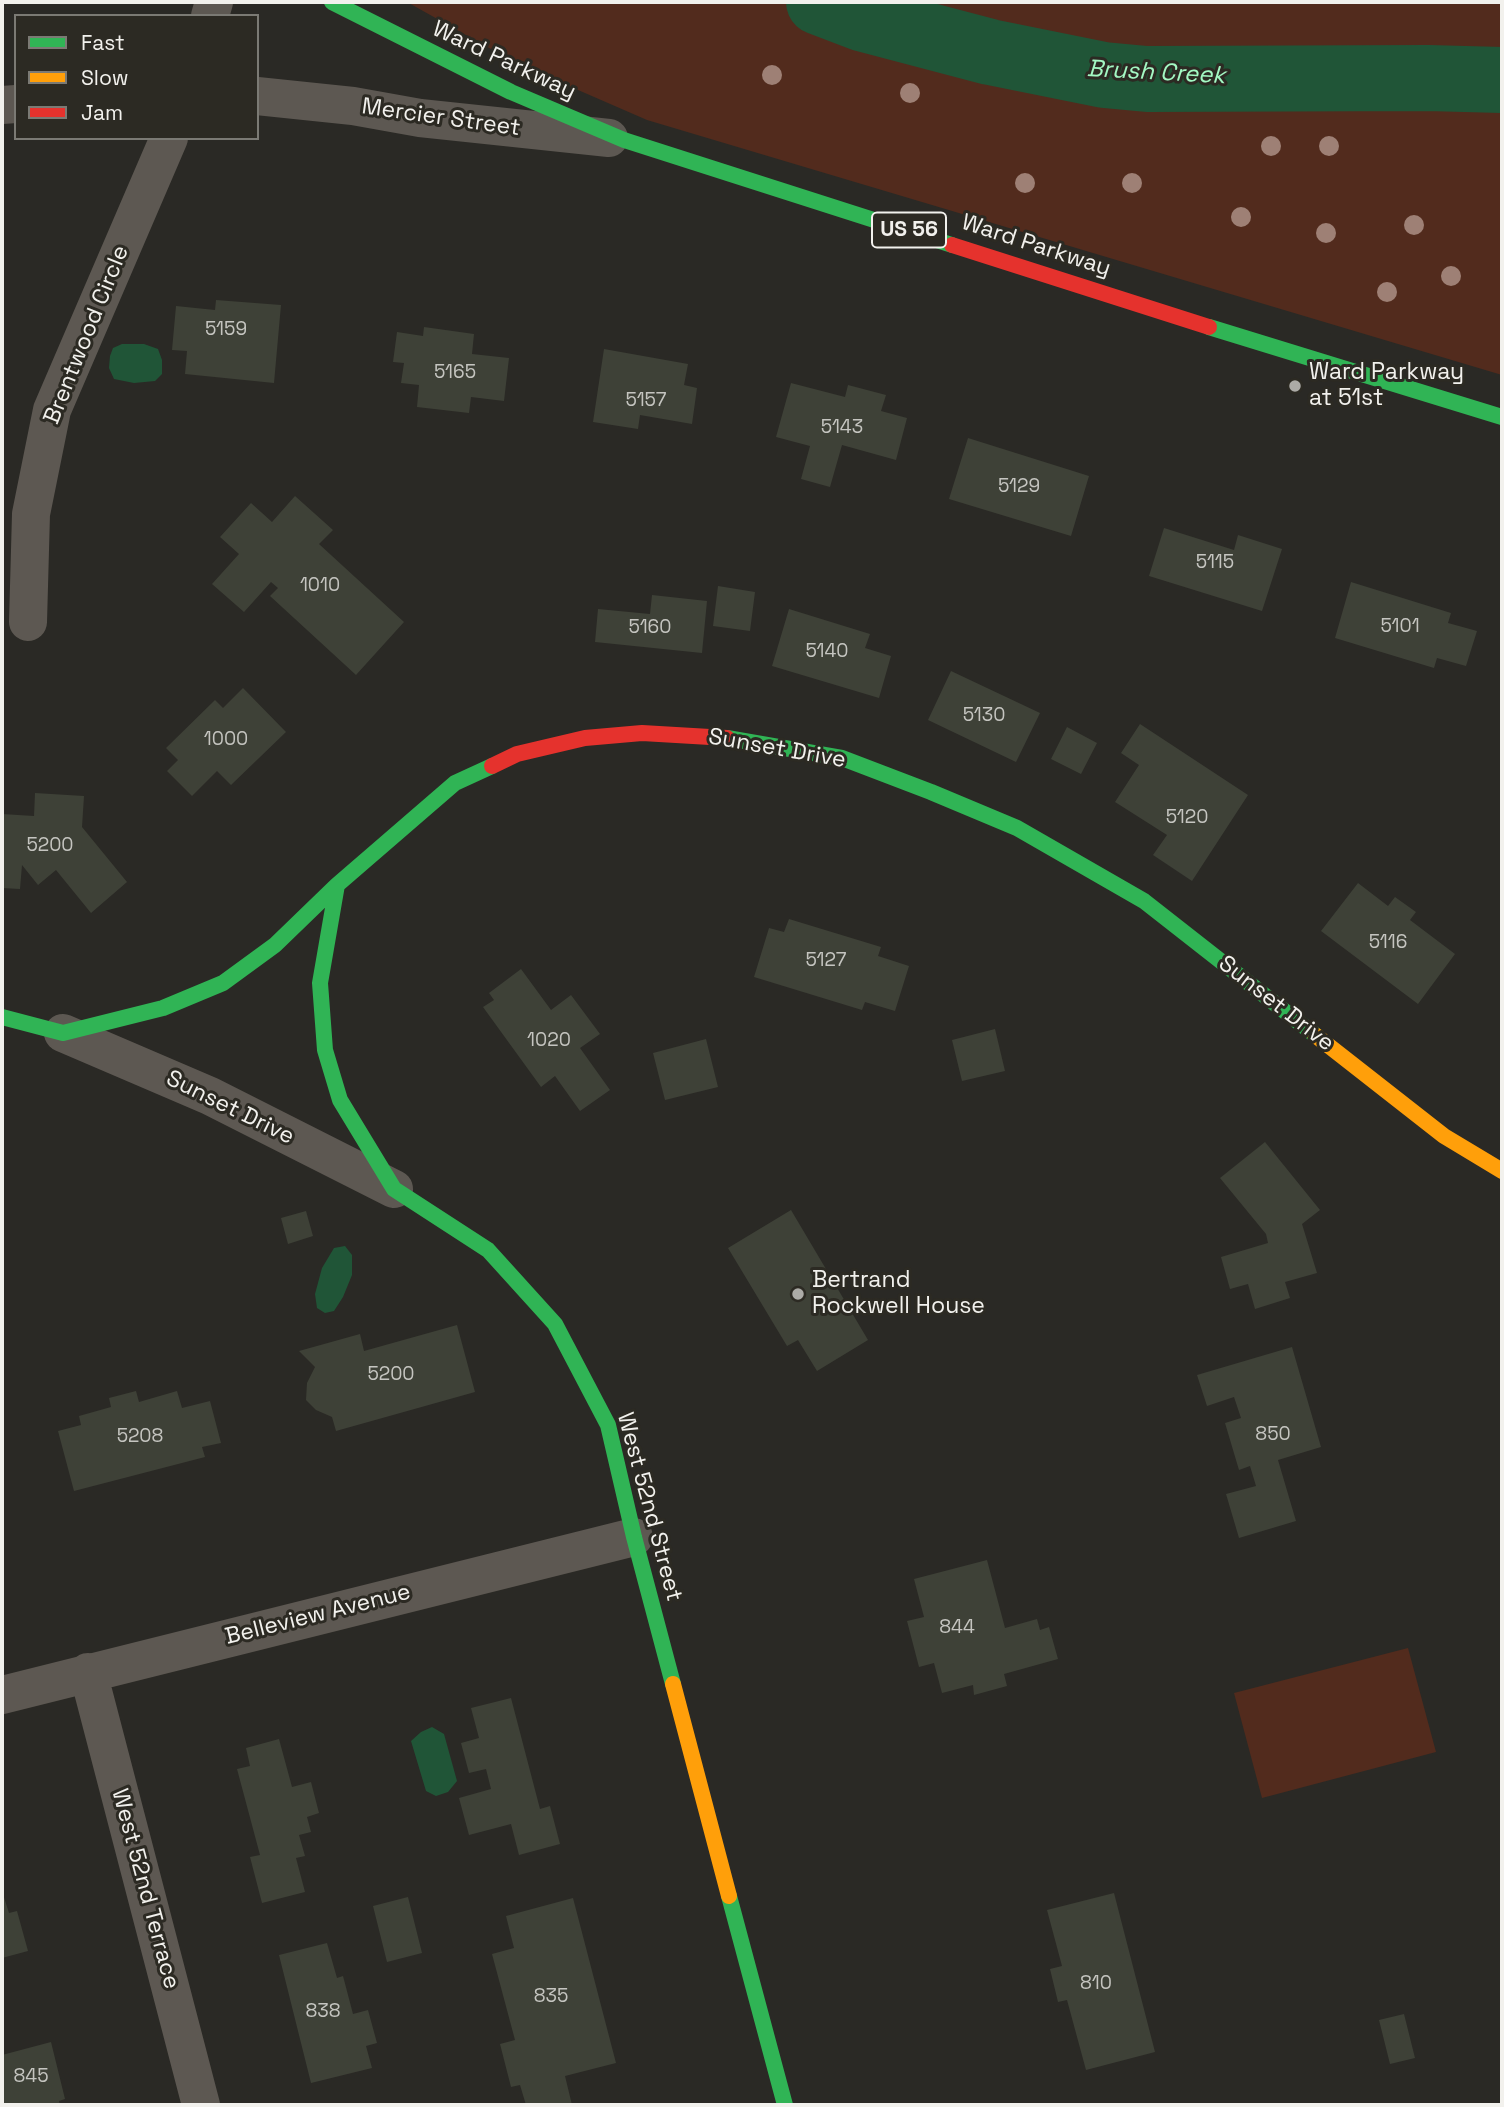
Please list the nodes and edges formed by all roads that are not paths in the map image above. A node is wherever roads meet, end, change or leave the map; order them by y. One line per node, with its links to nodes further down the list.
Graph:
1 (332, 2): 4 (main road, Ward Parkway / US 56)
2 (259, 96): 4 (street, Mercier Street)
3 (168, 140): 6 (street, Brentwood Circle)
4 (624, 140): 5 (main road, Ward Parkway / US 56)
5 (1502, 417)
6 (28, 622)
7 (337, 885): 9 (main road, Sunset Drive); 10 (main road, Sunset Drive); 11 (main road, West 52nd Street)
8 (2, 1017): 9 (main road, Sunset Drive)
9 (63, 1032): 11 (street, Sunset Drive)
10 (1502, 1171)
11 (394, 1189): 12 (main road, West 52nd Street)
12 (634, 1537): 13 (street, Belleview Avenue); 16 (main road, West 52nd Street)
13 (88, 1672): 14 (street, Belleview Avenue); 15 (street, West 52nd Terrace)
14 (2, 1695)
15 (201, 2105)
16 (785, 2105)

